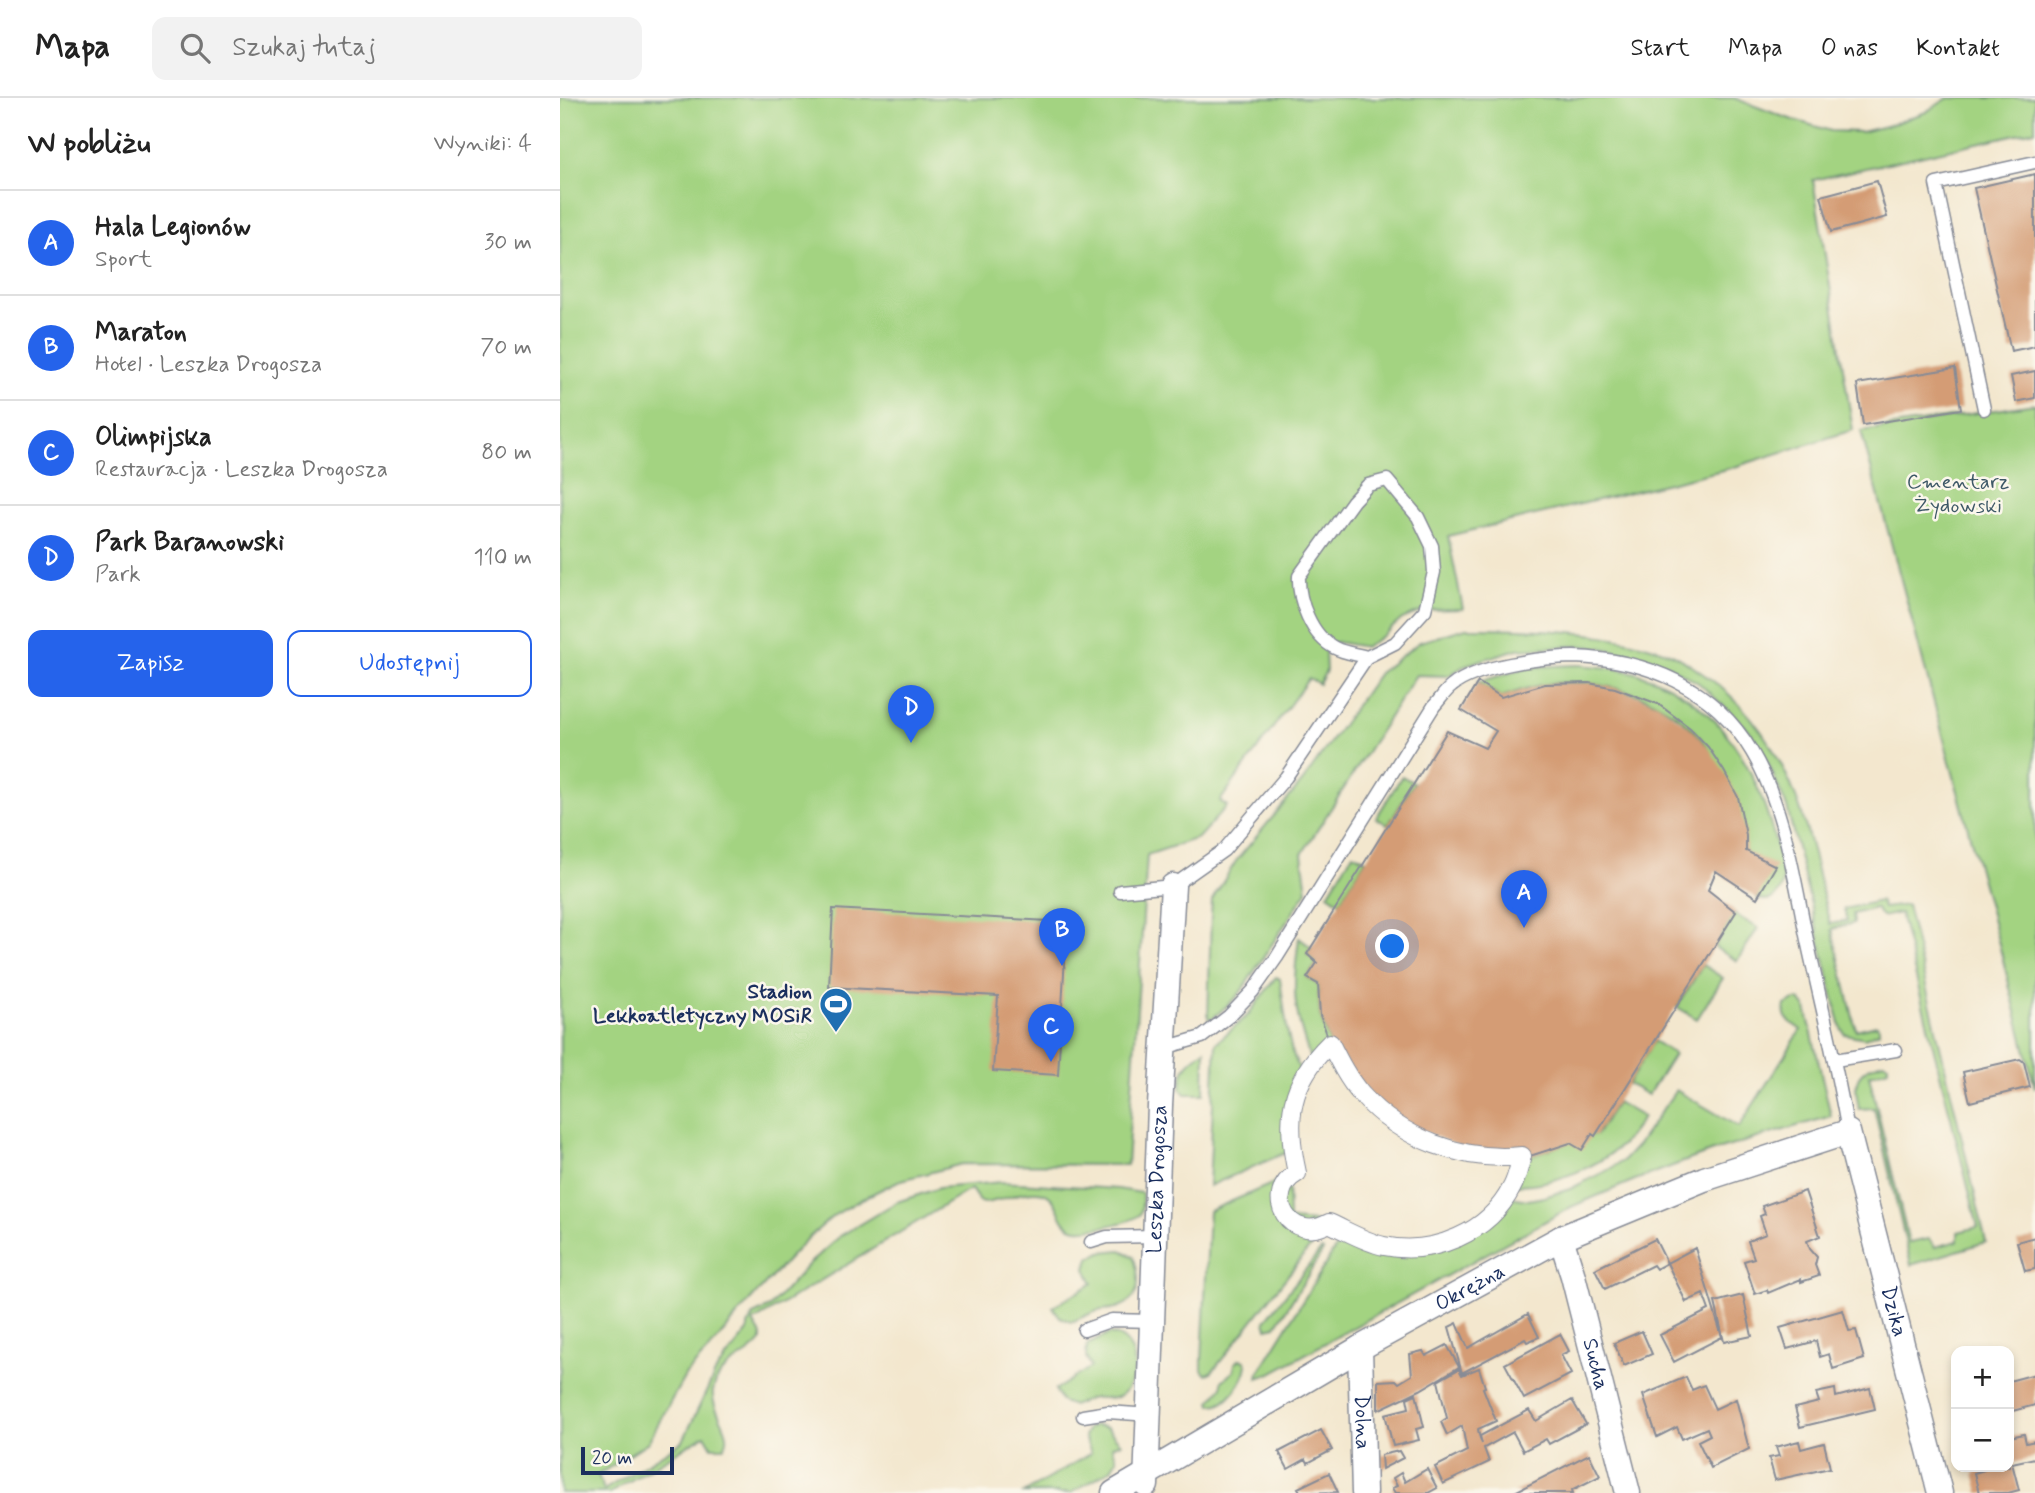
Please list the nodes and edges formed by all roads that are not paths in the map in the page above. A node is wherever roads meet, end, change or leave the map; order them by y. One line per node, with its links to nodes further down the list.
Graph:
1 (2035, 162): 2 (lane)
2 (1983, 409)
3 (1367, 657): 3 (lane); 4 (lane)
4 (1173, 886): 5 (lane); 6 (street, Leszka Drogosza)
5 (1120, 891)
6 (1164, 1048): 8 (lane); 11 (street, Leszka Drogosza)
7 (1896, 1050): 8 (lane)
8 (1835, 1060): 9 (lane)
9 (1848, 1132): 12 (street, Okrężna); 23 (street, Dzika)
10 (1506, 1196): 10 (street)
11 (1155, 1236): 13 (lane); 14 (street, Leszka Drogosza)
12 (1561, 1238): 16 (street, Okrężna); 22 (street, Sucha)
13 (1091, 1242)
14 (1153, 1321): 15 (lane); 17 (street, Leszka Drogosza)
15 (1084, 1330)
16 (1360, 1348): 19 (street, Okrężna); 21 (street, Dolna)
17 (1150, 1415): 18 (lane); 19 (street, Leszka Drogosza)
18 (1083, 1416)
19 (1146, 1483): 20 (street, Okrężna)
20 (1114, 1493)
21 (1364, 1493)
22 (1628, 1493)
23 (1940, 1493)

